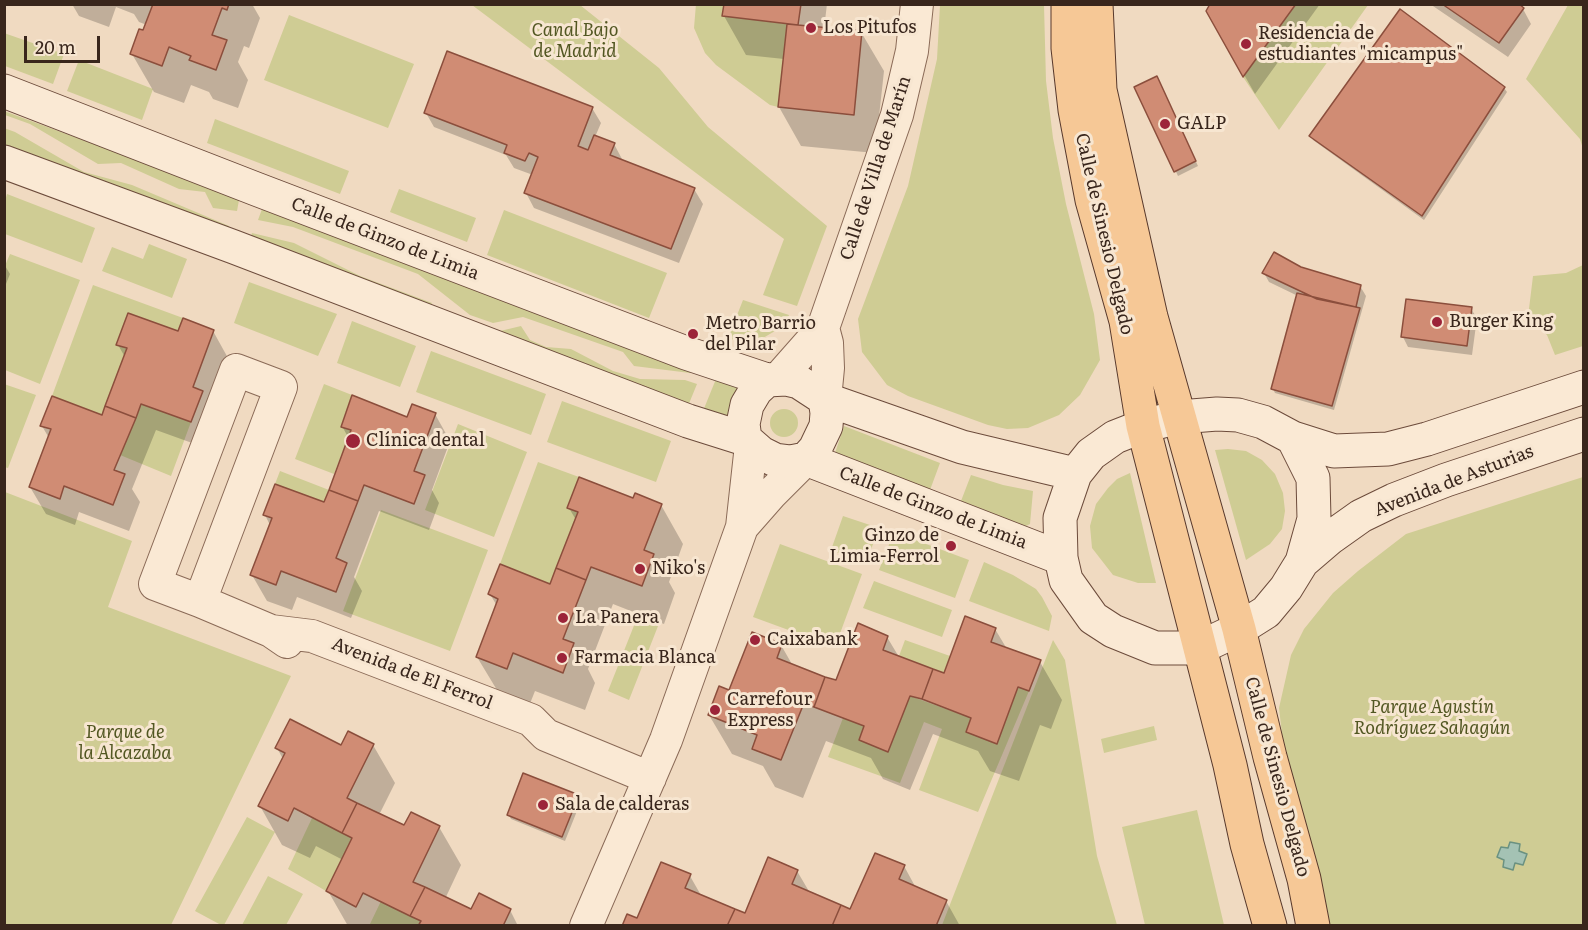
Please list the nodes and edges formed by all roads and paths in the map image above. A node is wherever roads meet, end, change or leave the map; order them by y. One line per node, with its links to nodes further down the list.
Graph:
1 (917, 4): 6 (street, Calle de Villa de Marín)
2 (1068, 4): 11 (main road, Calle de Sinesio Delgado)
3 (1096, 4): 10 (main road, Calle de Sinesio Delgado)
4 (4, 91): 7 (main road, Calle de Ginzo de Limia)
5 (4, 162): 14 (main road)
6 (823, 328): 7 (street, Calle de Villa de Marín); 9 (street, Calle de Villa de Marín)
7 (773, 379): 9 (main road); 14 (main road)
8 (1584, 387): 13 (main road)
9 (825, 399): 15 (main road); 16 (main road)
10 (1179, 417): 11 (main road); 13 (main road); 21 (main road, Calle de Sinesio Delgado)
11 (1143, 426): 16 (main road); 22 (main road, Calle de Sinesio Delgado)
12 (1584, 434): 19 (main road, Avenida de Asturias)
13 (1293, 438): 19 (main road)
14 (748, 442): 15 (main road); 17 (street)
15 (806, 459): 17 (street); 18 (main road, Calle de Ginzo de Limia)
16 (1075, 474): 18 (main road)
17 (742, 527): 23 (street)
18 (1061, 558): 22 (main road)
19 (1302, 562): 21 (main road)
20 (200, 601): 20 (street); 23 (street, Avenida de El Ferrol)
21 (1239, 629): 22 (main road); 26 (main road, Calle de Sinesio Delgado)
22 (1199, 648): 25 (main road, Calle de Sinesio Delgado)
23 (650, 778): 24 (street)
24 (586, 926)
25 (1270, 926)
26 (1313, 926)

